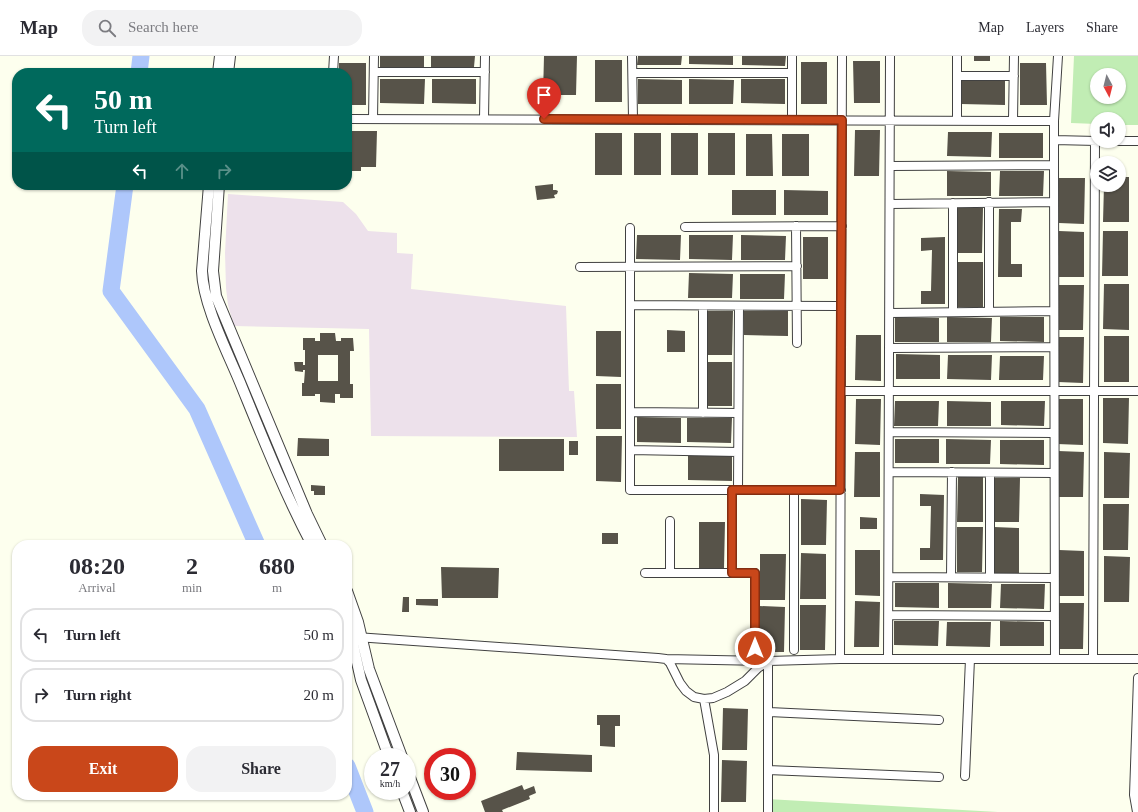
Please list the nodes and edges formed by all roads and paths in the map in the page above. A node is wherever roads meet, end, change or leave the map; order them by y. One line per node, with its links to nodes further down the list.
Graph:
1 (220, 56): 13 (street)
2 (230, 56): 14 (street)
3 (334, 56): 15 (street)
4 (374, 56): 16 (street)
5 (485, 56): 17 (street)
6 (632, 56): 18 (street)
7 (792, 56): 19 (street)
8 (842, 56): 27 (street)
9 (890, 56): 28 (street)
10 (957, 56): 20 (street)
11 (1014, 56): 21 (street)
12 (1058, 56): 31 (street)
13 (219, 68)
14 (229, 68)
15 (333, 68)
16 (374, 72): 17 (street); 23 (street)
17 (485, 72): 24 (street)
18 (633, 73): 19 (street); 25 (street)
19 (792, 73): 26 (street)
20 (957, 76): 21 (street); 29 (street)
21 (1014, 76): 30 (street)
22 (352, 119): 23 (street)
23 (373, 119): 24 (street)
24 (484, 119): 25 (street)
25 (633, 119): 26 (street)
26 (792, 120): 27 (street)
27 (842, 120): 28 (street); 46 (street)
28 (890, 120): 29 (street); 38 (street)
29 (957, 120): 30 (street)
30 (1013, 120): 31 (street)
31 (1054, 121): 32 (street)
32 (1054, 140): 33 (street); 37 (street)
33 (1090, 141)
34 (1126, 141): 35 (street)
35 (1138, 141)
36 (1096, 148): 67 (street)
37 (1054, 165): 38 (street); 42 (street)
38 (890, 166): 44 (street)
39 (208, 190): 84 (street)
40 (219, 190): 85 (street)
41 (989, 202): 42 (street); 43 (street); 60 (street)
42 (1054, 202): 57 (street)
43 (953, 203): 44 (street); 59 (street)
44 (890, 204): 58 (street)
45 (796, 226): 46 (street); 47 (street); 49 (street)
46 (842, 226): 56 (street)
47 (685, 227)
48 (630, 228): 51 (street)
49 (797, 266): 51 (street); 55 (street)
50 (580, 267): 51 (street)
51 (630, 267): 52 (street)
52 (630, 305): 53 (street); 69 (street)
53 (703, 306): 54 (street); 70 (street)
54 (739, 306): 55 (street); 71 (street)
55 (797, 306): 56 (street); 61 (street)
56 (841, 306): 64 (street)
57 (1054, 311): 60 (street); 63 (street)
58 (890, 312): 59 (street); 62 (street)
59 (953, 312): 60 (street)
60 (989, 312)
61 (797, 343)
62 (890, 348): 63 (street); 65 (street)
63 (1054, 348): 66 (street)
64 (841, 391): 65 (street); 82 (street)
65 (890, 391): 66 (street); 72 (street)
66 (1053, 391): 67 (street); 73 (street)
67 (1094, 391): 68 (street); 105 (street)
68 (1138, 391)
69 (630, 412): 70 (street); 74 (street)
70 (703, 413): 71 (street)
71 (738, 413): 75 (street)
72 (889, 432): 73 (street); 76 (street)
73 (1054, 433): 79 (street)
74 (630, 450): 75 (street); 80 (street)
75 (738, 452): 80 (street)
76 (889, 472): 77 (street); 89 (street)
77 (952, 472): 78 (street); 90 (street)
78 (990, 473): 79 (street); 91 (street)
79 (1054, 473): 92 (street)
80 (735, 490): 81 (street); 88 (street)
81 (794, 490): 82 (street); 100 (street)
82 (840, 490): 101 (street)
83 (670, 521): 87 (street)
84 (309, 540)
85 (319, 540)
86 (645, 573): 87 (street)
87 (670, 573): 88 (street)
88 (732, 573): 99 (street)
89 (889, 577): 90 (street); 94 (street)
90 (951, 578): 91 (street)
91 (990, 578): 92 (street)
92 (1054, 578): 95 (street)
93 (352, 605): 97 (street)
94 (889, 615): 95 (street); 102 (street)
95 (1054, 616): 104 (street)
96 (352, 637): 97 (street)
97 (362, 637): 107 (street); 115 (street)
98 (352, 641): 114 (street)
99 (755, 648)
100 (794, 650)
101 (840, 659): 102 (street); 108 (street)
102 (888, 659): 103 (street)
103 (970, 659): 104 (street); 117 (street)
104 (1054, 659): 105 (street)
105 (1093, 659): 106 (street)
106 (1138, 659)
107 (666, 660): 108 (street); 110 (street)
108 (768, 661): 110 (street); 112 (street)
109 (1138, 678): 111 (street)
110 (704, 699): 124 (street)
111 (1138, 709): 120 (street)
112 (769, 712): 113 (street); 116 (street)
113 (939, 720)
114 (386, 748)
115 (399, 748)
116 (768, 770): 118 (street); 125 (street)
117 (965, 776)
118 (939, 777)
119 (416, 794): 123 (street)
120 (1136, 794): 126 (street)
121 (405, 800): 122 (street)
122 (410, 812)
123 (423, 812)
124 (714, 812)
125 (768, 812)
126 (1137, 812)

